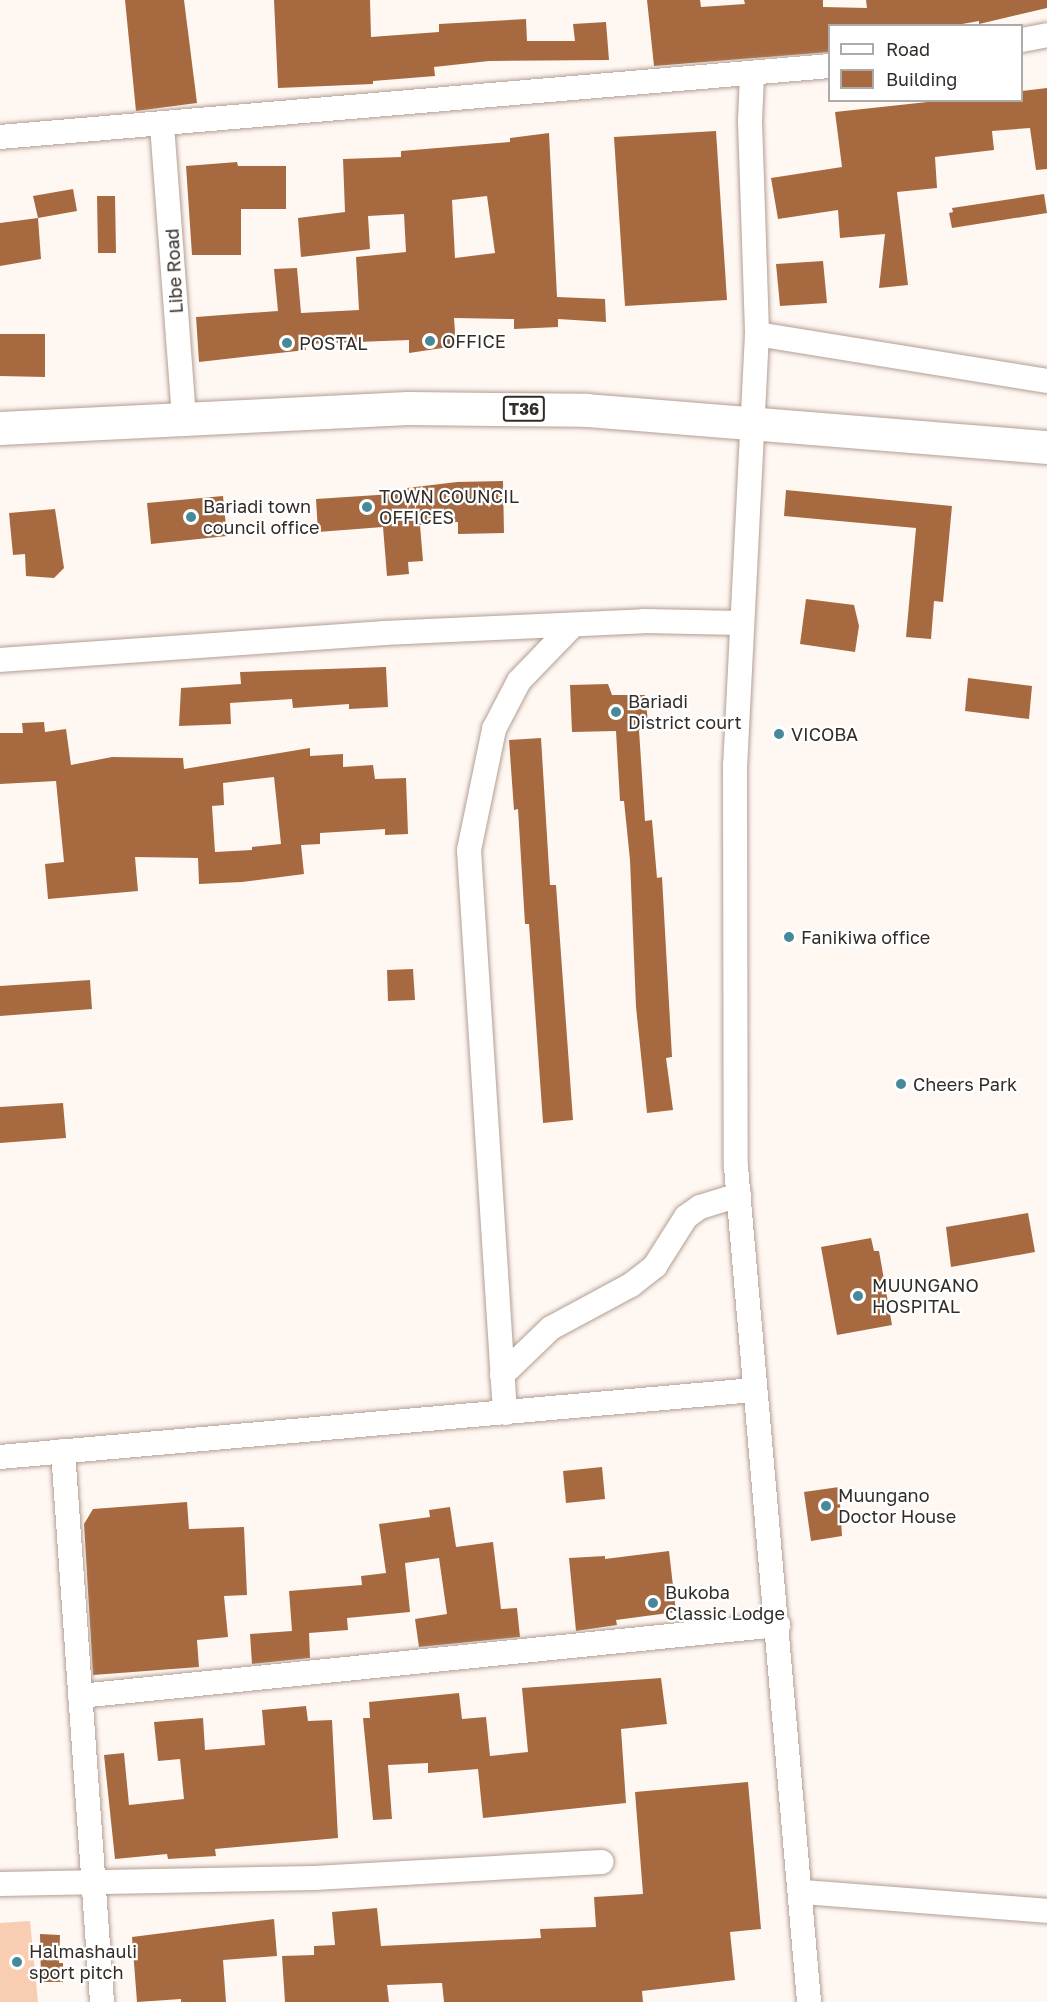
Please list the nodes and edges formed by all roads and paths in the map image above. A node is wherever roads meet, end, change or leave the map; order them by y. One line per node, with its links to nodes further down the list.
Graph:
1 (1047, 35): 2 (street)
2 (1023, 40)
3 (828, 66): 4 (street)
4 (752, 75): 5 (street); 7 (street)
5 (162, 125): 6 (street); 9 (street, Libe Road)
6 (0, 137)
7 (757, 334): 8 (street); 10 (street)
8 (1047, 381)
9 (184, 417): 10 (highway, T36); 11 (highway, T36)
10 (752, 423): 12 (highway, T36); 13 (street)
11 (0, 428)
12 (1047, 447)
13 (741, 623): 14 (street); 16 (street)
14 (573, 625): 15 (street); 17 (street)
15 (0, 660)
16 (739, 1195): 17 (street); 18 (street)
17 (502, 1375): 19 (street)
18 (754, 1390): 19 (street); 22 (street)
19 (504, 1413): 20 (street)
20 (63, 1451): 21 (street); 23 (street)
21 (0, 1457)
22 (778, 1626): 23 (street); 27 (street)
23 (80, 1696): 25 (street)
24 (602, 1863): 25 (street)
25 (91, 1883): 26 (street); 29 (street)
26 (0, 1884)
27 (802, 1892): 28 (street); 30 (street)
28 (1047, 1911)
29 (102, 2002)
30 (809, 2002)

